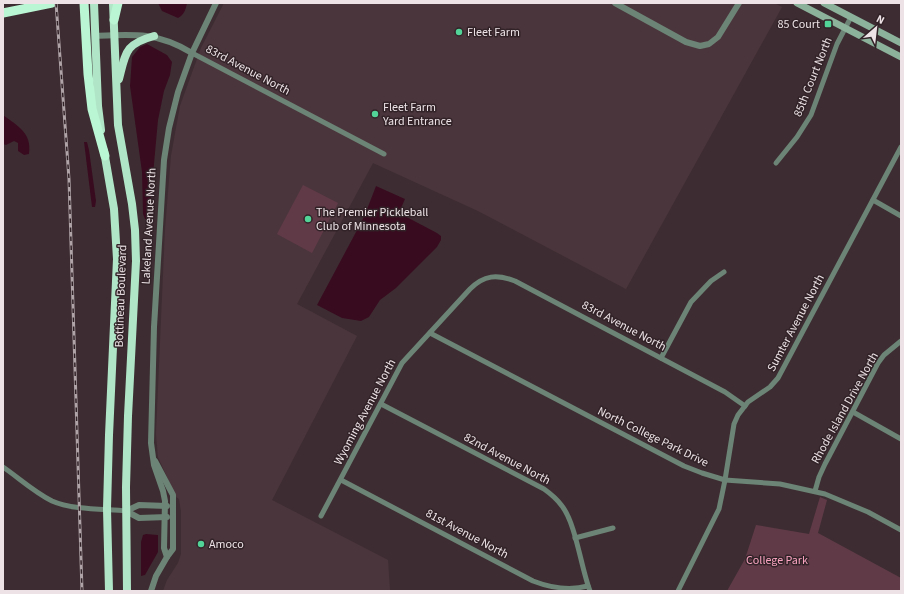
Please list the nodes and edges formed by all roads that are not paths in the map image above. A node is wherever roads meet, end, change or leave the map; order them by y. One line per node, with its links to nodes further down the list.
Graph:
1 (52, 3): 11 (highway)
2 (84, 3): 24 (highway)
3 (94, 3): 16 (highway, Bottineau Boulevard)
4 (113, 3): 13 (highway, Bottineau Boulevard)
5 (118, 3): 13 (highway)
6 (216, 3): 19 (street, Lakeland Avenue North)
7 (615, 3): 8 (street)
8 (739, 3)
9 (798, 3): 14 (main road)
10 (824, 3): 12 (main road)
11 (3, 13)
12 (851, 17): 14 (street, 85th Court North); 18 (main road)
13 (114, 20): 15 (highway, Bottineau Boulevard)
14 (846, 28): 20 (main road); 25 (street, 85th Court North)
15 (113, 35): 16 (street, 83rd Avenue North); 17 (street, 83rd Avenue North); 21 (highway, Bottineau Boulevard)
16 (95, 36): 24 (highway, Bottineau Boulevard)
17 (154, 36): 19 (street, 83rd Avenue North); 21 (highway)
18 (901, 43)
19 (192, 53): 23 (street, 83rd Avenue North); 37 (street, Lakeland Avenue North)
20 (901, 56)
21 (116, 88): 45 (highway, Bottineau Boulevard)
22 (901, 147): 26 (street, Sumter Avenue North)
23 (384, 154)
24 (105, 156): 44 (highway, Bottineau Boulevard)
25 (776, 163)
26 (873, 200): 27 (street); 34 (street, Sumter Avenue North)
27 (901, 216)
28 (724, 272): 32 (street)
29 (489, 277): 30 (street, Wyoming Avenue North); 32 (street, 83rd Avenue North)
30 (430, 333): 33 (street, Wyoming Avenue North); 40 (street, North College Park Drive)
31 (901, 341): 35 (street, Rhode Island Drive North)
32 (661, 358): 34 (street, 83rd Avenue North)
33 (381, 404): 39 (street, Wyoming Avenue North); 51 (street, 82nd Avenue North)
34 (745, 406): 40 (street, Sumter Avenue North)
35 (853, 412): 36 (street); 41 (street, Rhode Island Drive North)
36 (901, 438)
37 (154, 458): 42 (street, Lakeland Avenue North); 43 (street, Lakeland Avenue North)
38 (3, 466): 44 (street)
39 (341, 480): 46 (street, Wyoming Avenue North); 53 (street, 81st Avenue North)
40 (725, 480): 41 (street, North College Park Drive); 57 (street, Sumter Avenue North)
41 (815, 491): 50 (street, North College Park Drive)
42 (165, 506): 43 (street); 45 (street); 47 (street, Lakeland Avenue North)
43 (172, 507): 48 (street, Lakeland Avenue North)
44 (108, 509): 45 (street); 54 (highway, Bottineau Boulevard)
45 (126, 511): 47 (street); 55 (highway, Bottineau Boulevard)
46 (321, 516)
47 (164, 517): 48 (street); 52 (street, Lakeland Avenue North)
48 (173, 517): 52 (street, Lakeland Avenue North)
49 (613, 528): 51 (street)
50 (901, 530)
51 (575, 538): 53 (street, 82nd Avenue North)
52 (166, 557): 56 (street, Lakeland Avenue North)
53 (589, 589)
54 (109, 591)
55 (127, 591)
56 (151, 591)
57 (678, 591)

